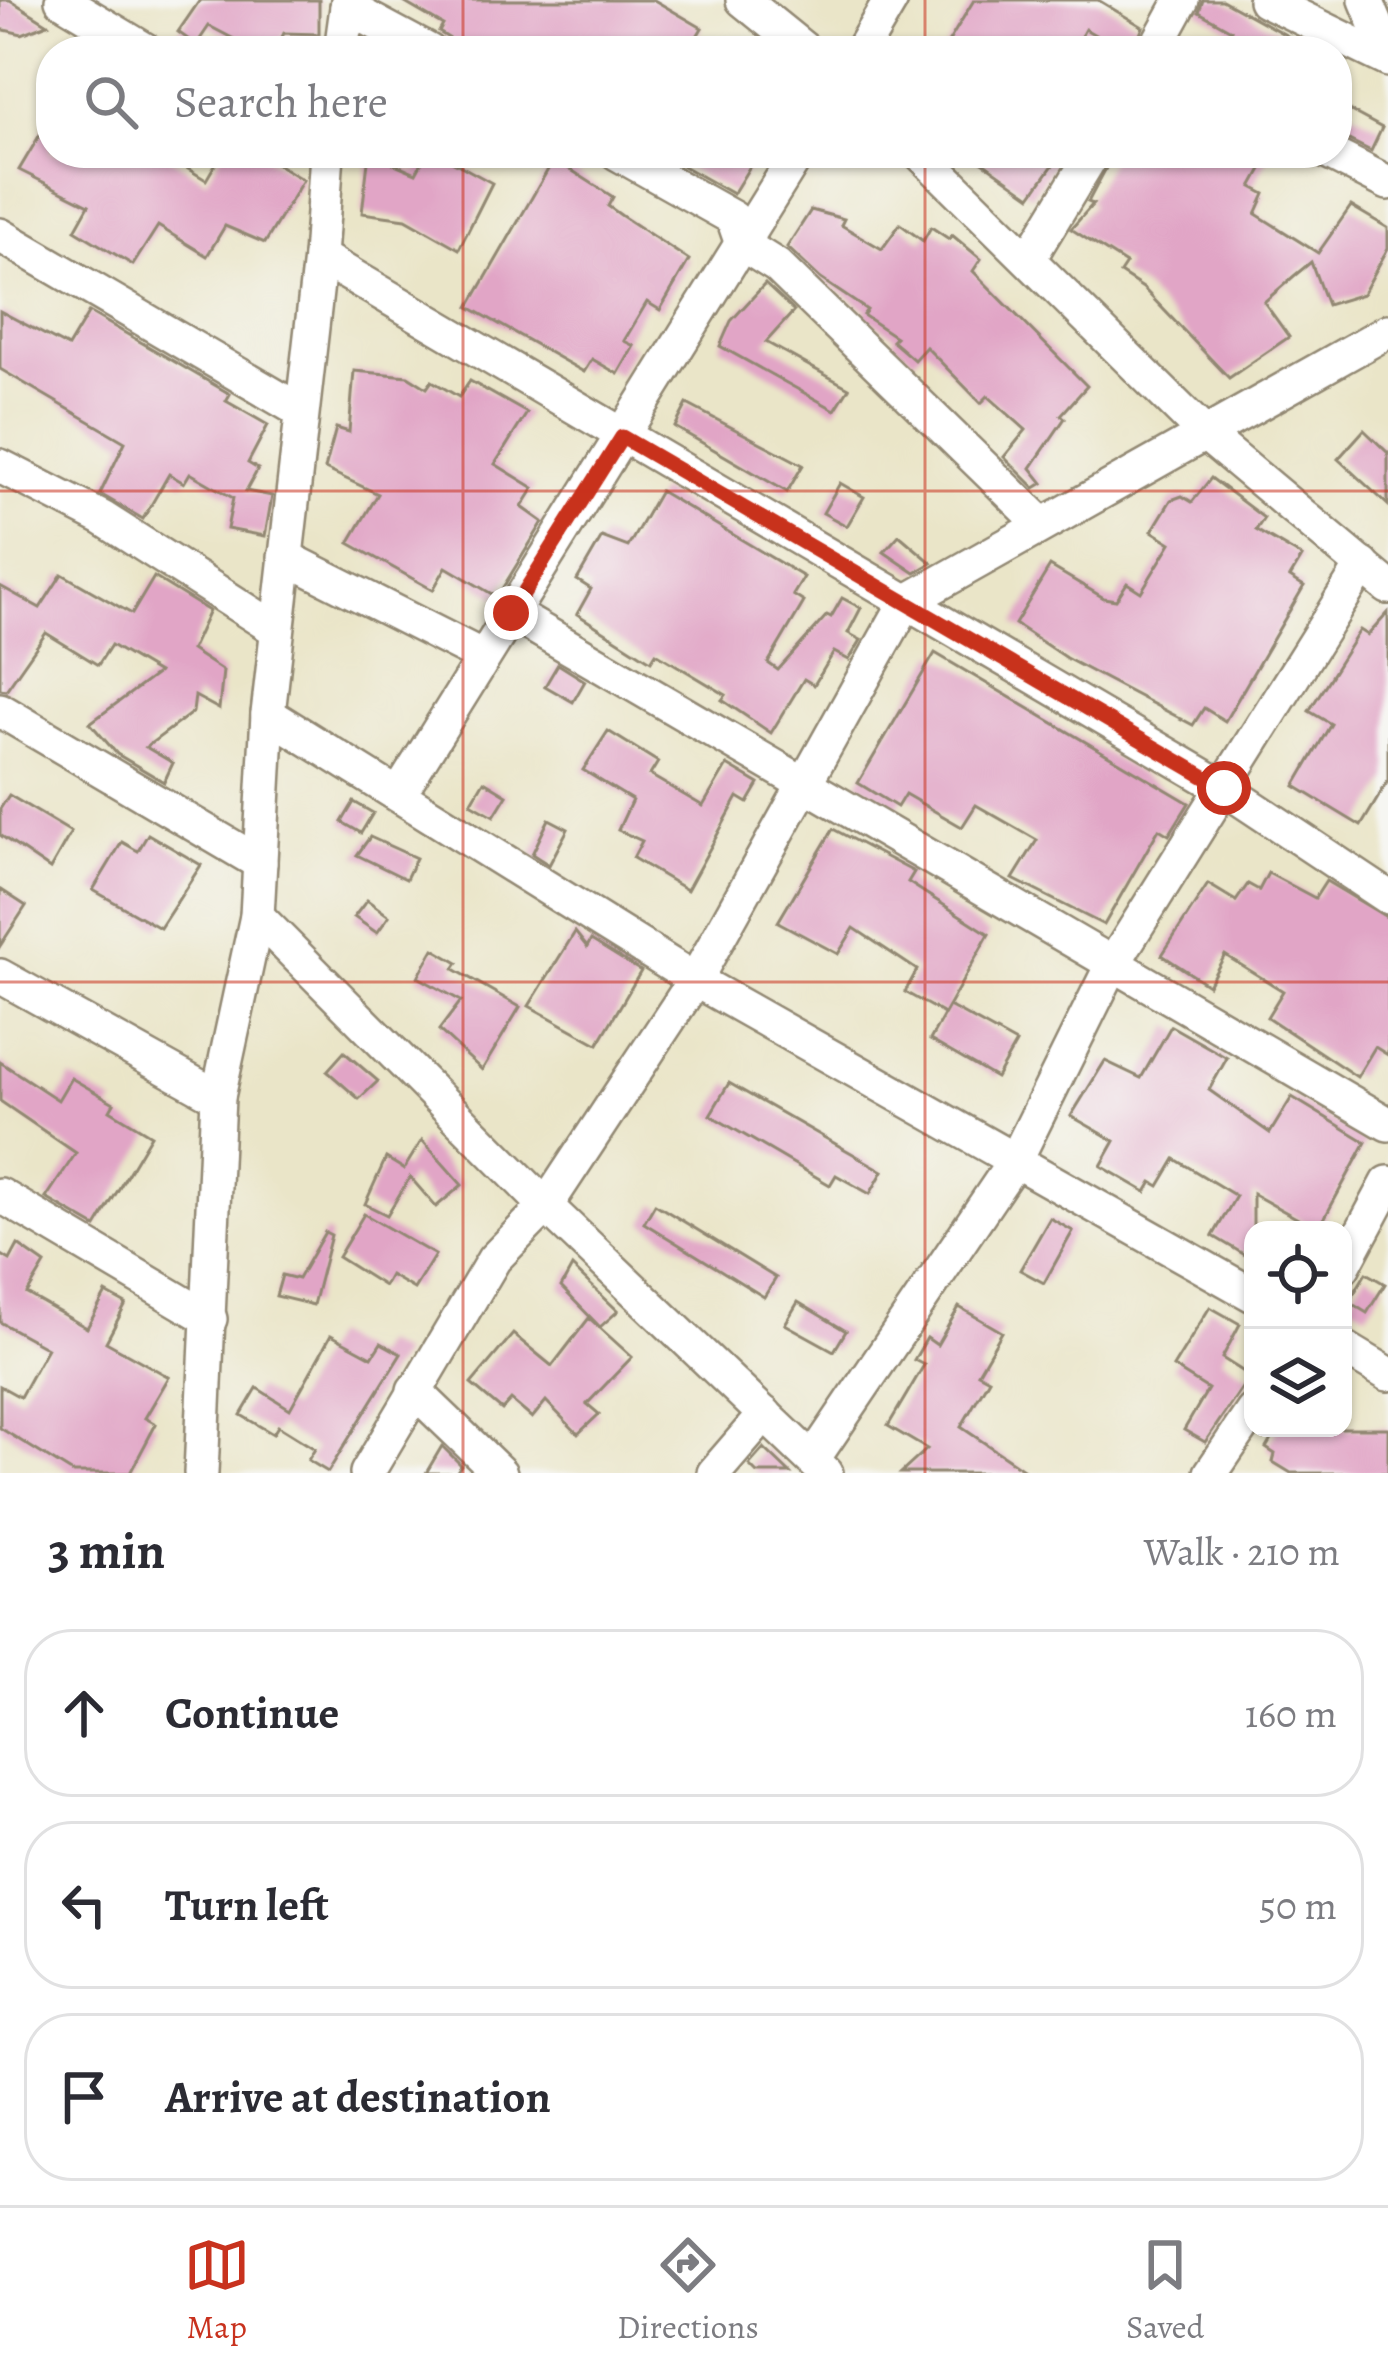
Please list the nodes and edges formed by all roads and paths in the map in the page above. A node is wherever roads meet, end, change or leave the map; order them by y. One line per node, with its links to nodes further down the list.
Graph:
1 (62, 0): 8 (street)
2 (742, 0): 11 (street)
3 (891, 0): 12 (street)
4 (1182, 0): 13 (street)
5 (1265, 0): 14 (street)
6 (1366, 0): 16 (street)
7 (347, 3): 9 (street); 10 (street)
8 (122, 36)
9 (343, 36)
10 (403, 36)
11 (787, 36)
12 (870, 36)
13 (1162, 36)
14 (1344, 36)
15 (1352, 40): 16 (street)
16 (1388, 56)
17 (1352, 165): 23 (street)
18 (323, 168): 26 (street)
19 (644, 168): 25 (street)
20 (789, 168): 25 (street)
21 (936, 168): 27 (street)
22 (1085, 168): 27 (street)
23 (1388, 183)
24 (0, 235): 29 (street)
25 (742, 244): 31 (street); 33 (street)
26 (320, 257): 29 (street); 31 (street)
27 (1030, 257): 30 (street)
28 (1388, 331): 30 (street)
29 (299, 410): 34 (street)
30 (1204, 433): 33 (street); 35 (street)
31 (622, 437): 36 (street); 37 (street)
32 (0, 466): 38 (street)
33 (1042, 524): 36 (street)
34 (285, 557): 38 (street); 39 (street)
35 (1376, 576): 43 (street)
36 (906, 602): 42 (street); 43 (street)
37 (511, 613): 39 (street); 42 (street)
38 (277, 630): 41 (street)
39 (483, 657): 44 (street)
40 (0, 710): 45 (street)
41 (268, 714): 44 (street); 45 (street)
42 (804, 782): 48 (street); 50 (street)
43 (1224, 788): 46 (street); 48 (street)
44 (399, 794): 50 (street)
45 (260, 863): 47 (street)
46 (1388, 897)
47 (257, 916): 51 (street); 56 (street)
48 (1111, 967): 52 (street); 53 (street)
49 (0, 976): 51 (street)
50 (695, 980): 53 (street); 56 (street)
51 (218, 1097): 59 (street)
52 (1388, 1124)
53 (1016, 1159): 58 (street); 65 (street)
54 (1388, 1184): 57 (street)
55 (0, 1196): 59 (street)
56 (546, 1206): 62 (street); 63 (street)
57 (1352, 1250)
58 (1244, 1290)
59 (210, 1319): 66 (street)
60 (1352, 1353): 61 (street)
61 (1388, 1374)
62 (414, 1390): 67 (street); 68 (street)
63 (765, 1414): 65 (street); 69 (street)
64 (1244, 1425): 70 (street)
65 (819, 1466)
66 (201, 1473)
67 (367, 1473)
68 (500, 1473)
69 (714, 1473)
70 (1211, 1473)

